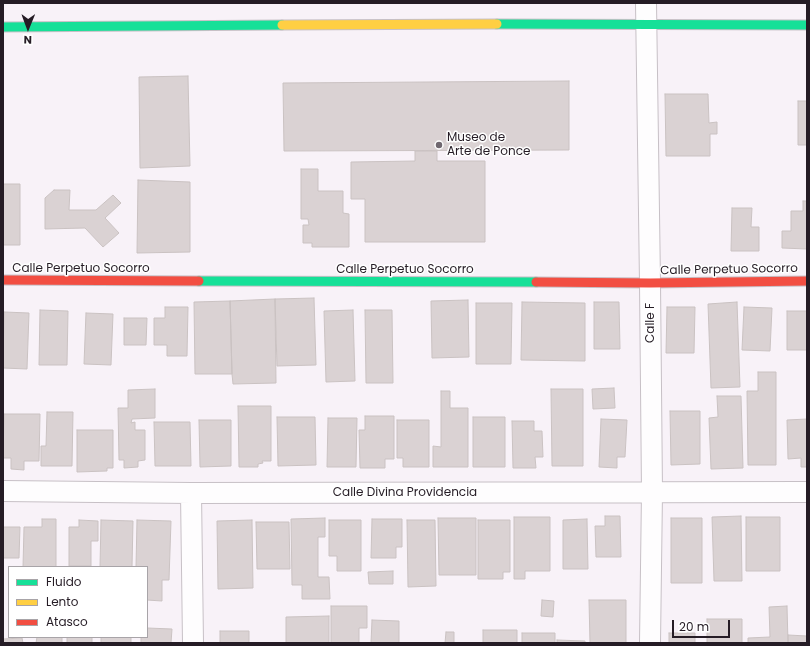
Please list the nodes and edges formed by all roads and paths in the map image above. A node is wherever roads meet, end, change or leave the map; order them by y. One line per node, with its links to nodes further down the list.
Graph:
1 (646, 3): 2 (street, Calle F)
2 (646, 25): 3 (street); 4 (street); 7 (street, Calle F)
3 (807, 25)
4 (3, 27)
5 (3, 280): 7 (street, Calle Perpetuo Socorro)
6 (807, 281): 7 (street, Calle Perpetuo Socorro)
7 (650, 284): 9 (street, Calle F)
8 (3, 491): 11 (street, Calle Divina Providencia)
9 (652, 492): 10 (street, Calle Divina Providencia); 11 (street, Calle Divina Providencia); 13 (street, Calle F)
10 (807, 492)
11 (191, 493): 12 (street)
12 (194, 643)
13 (650, 643)

